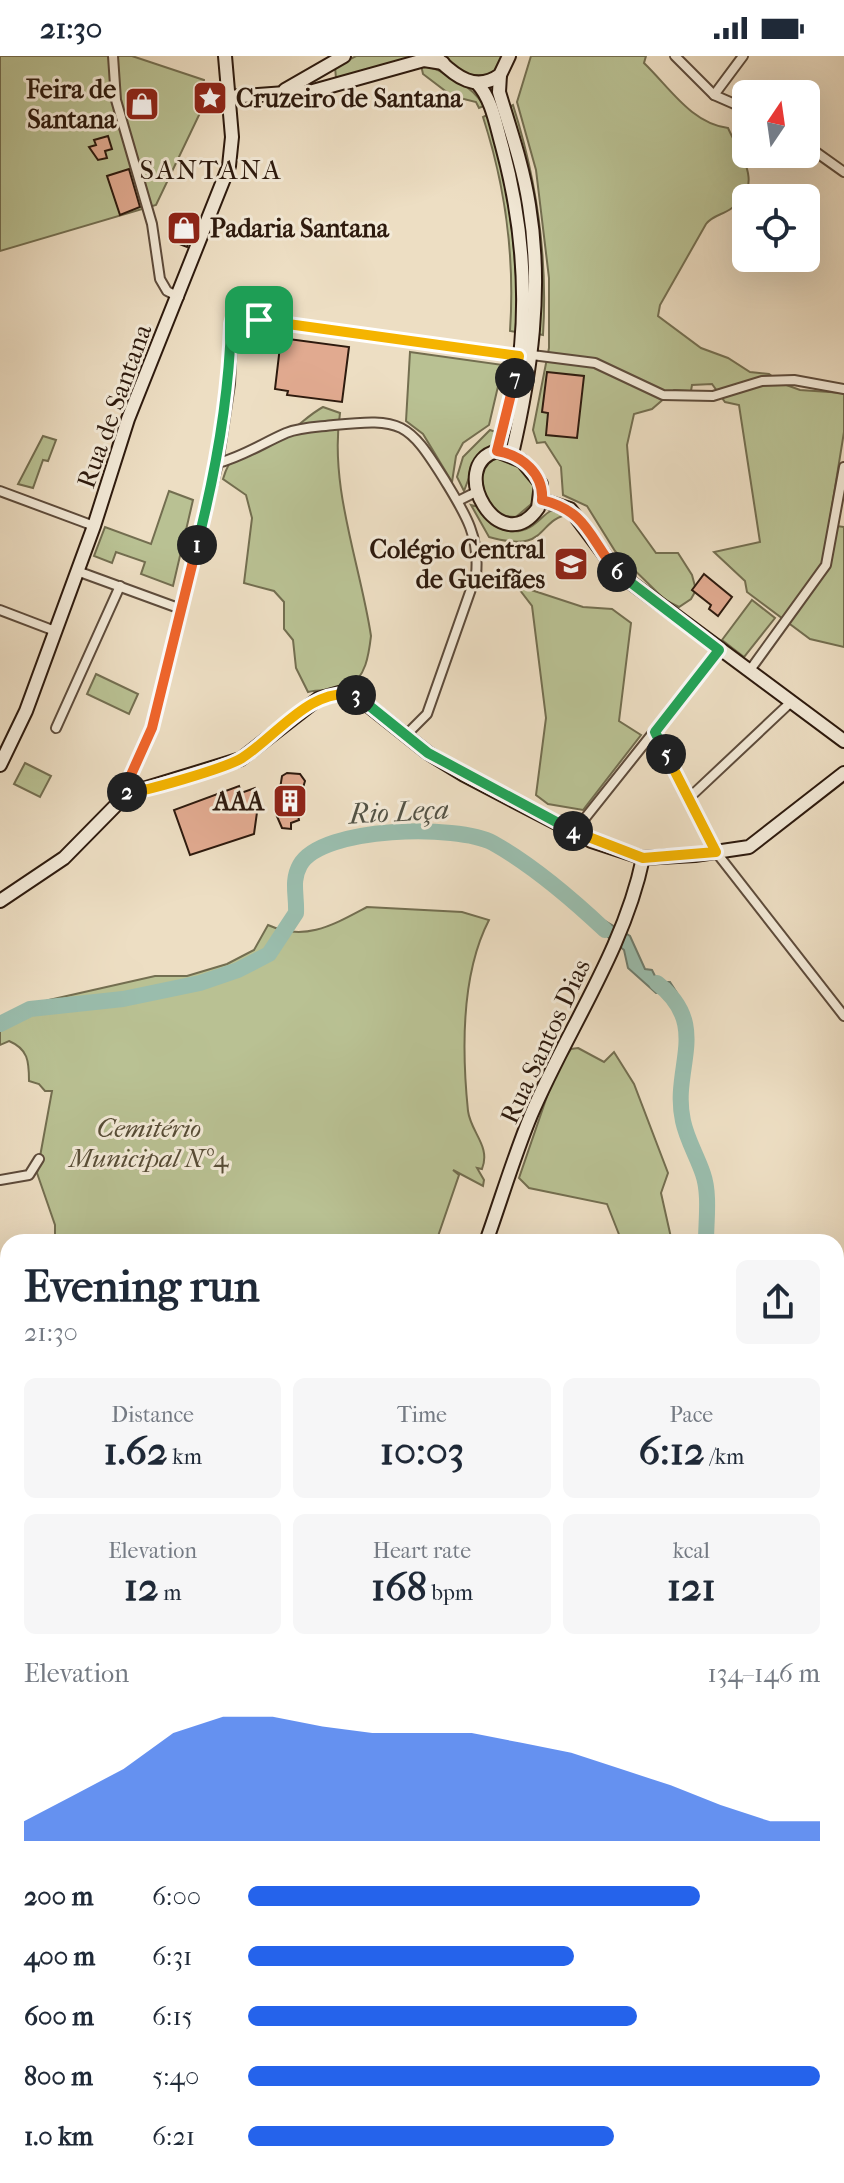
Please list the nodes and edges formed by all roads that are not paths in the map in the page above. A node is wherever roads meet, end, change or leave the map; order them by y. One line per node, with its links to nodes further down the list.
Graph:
1 (113, 56): 17 (street)
2 (225, 56): 13 (main road, Rua de Santana)
3 (509, 56): 8 (main road)
4 (675, 56): 12 (street)
5 (743, 56): 12 (street)
6 (340, 58): 10 (main road); 11 (main road)
7 (440, 60): 9 (main road); 10 (main road)
8 (500, 75): 9 (main road); 18 (main road)
9 (477, 83): 18 (main road)
10 (339, 85): 11 (main road)
11 (270, 94): 13 (main road)
12 (714, 95): 14 (street)
13 (229, 97): 17 (main road, Rua de Santana)
14 (732, 103)
15 (820, 155): 16 (street)
16 (844, 172)
17 (179, 297): 28 (main road, Rua de Santana)
18 (526, 356): 19 (street); 20 (main road); 21 (main road); 22 (street)
19 (844, 389)
20 (497, 451): 21 (main road); 25 (main road)
21 (512, 454): 26 (main road)
22 (218, 463): 27 (street); 31 (street)
23 (844, 467): 35 (street)
24 (0, 491): 28 (street)
25 (478, 491): 26 (main road); 27 (street)
26 (542, 500): 34 (main road)
27 (458, 501): 39 (street)
28 (94, 526): 29 (main road, Rua de Santana)
29 (77, 571): 30 (street); 33 (main road, Rua de Santana)
30 (120, 586): 31 (street); 37 (street)
31 (181, 609): 43 (street)
32 (0, 610): 33 (street)
33 (55, 631): 41 (main road, Rua de Santana)
34 (719, 650): 35 (main road); 38 (street)
35 (750, 670): 36 (main road)
36 (791, 702): 40 (main road); 44 (street)
37 (56, 728)
38 (655, 732): 44 (street); 45 (street)
39 (407, 734): 43 (main road); 45 (main road)
40 (844, 741)
41 (0, 765)
42 (844, 773): 46 (main road)
43 (127, 794): 48 (main road)
44 (689, 798): 46 (street)
45 (574, 832): 47 (main road)
46 (716, 852): 47 (main road); 49 (street)
47 (643, 858): 52 (main road, Rua Santos Dias)
48 (0, 901)
49 (844, 1016)
50 (39, 1159): 51 (street)
51 (0, 1180)
52 (489, 1234)

